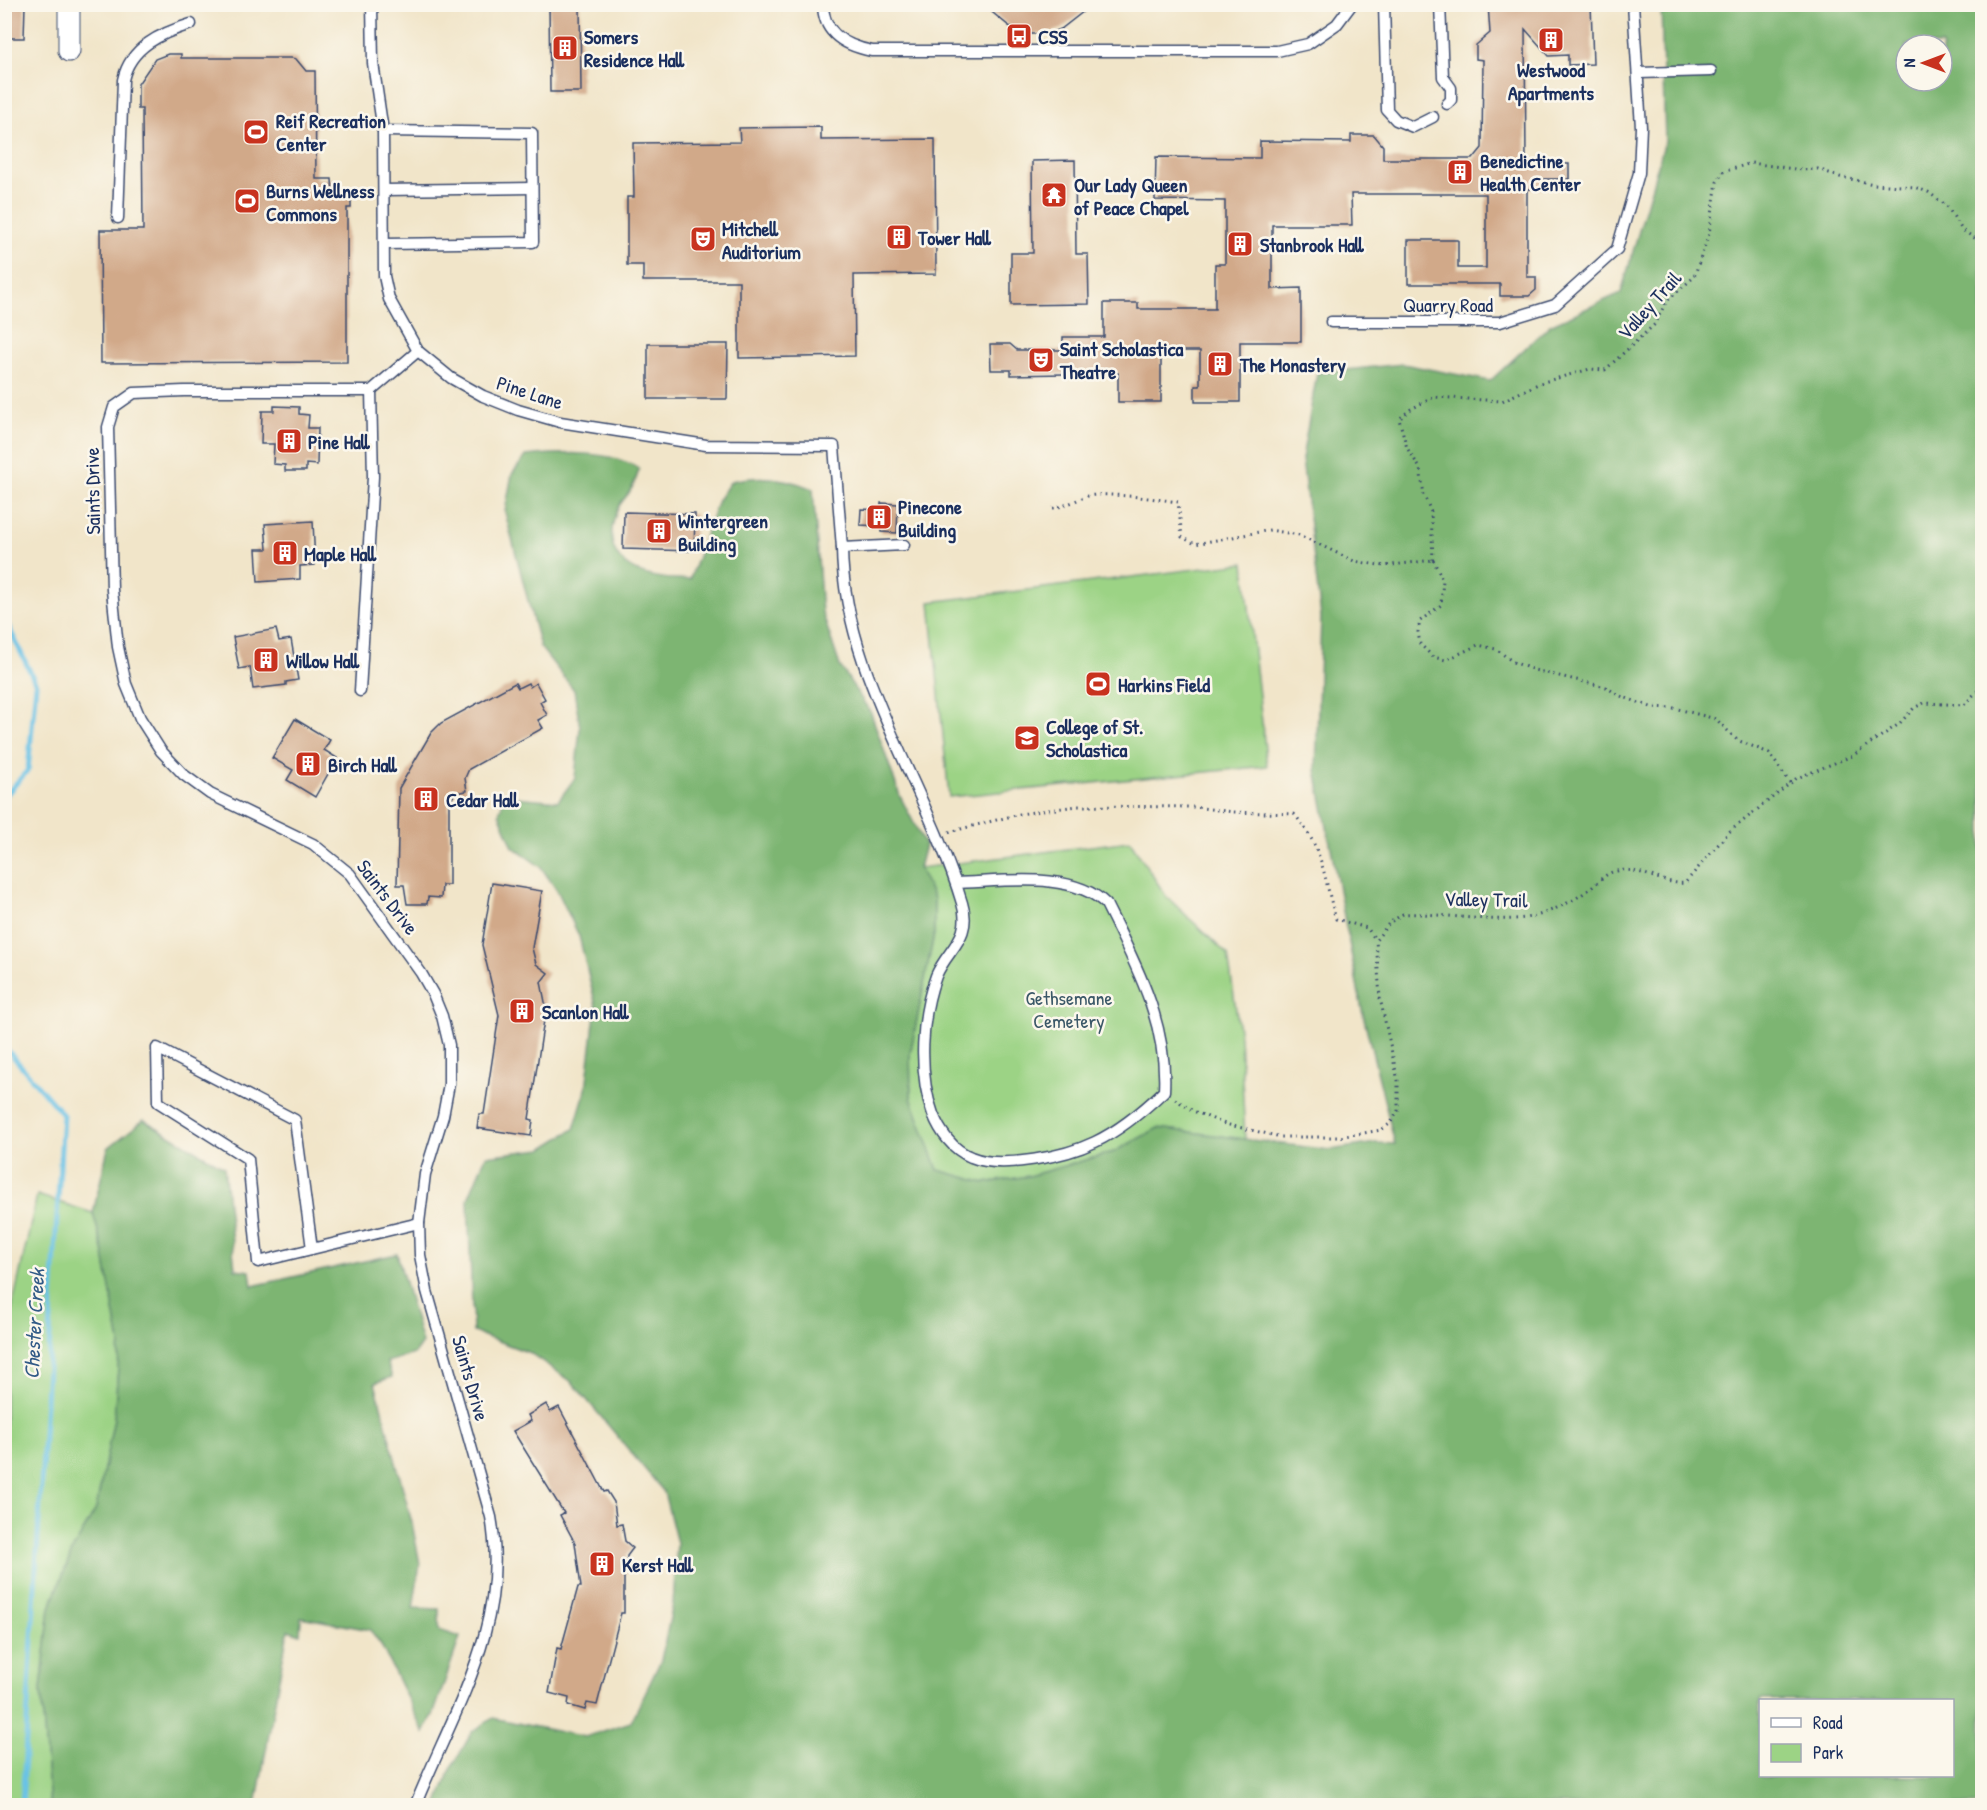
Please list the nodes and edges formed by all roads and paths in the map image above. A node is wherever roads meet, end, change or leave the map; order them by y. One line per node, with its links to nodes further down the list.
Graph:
1 (69, 4): 9 (street)
2 (372, 4): 14 (lane, Pine Lane)
3 (823, 4): 4 (lane)
4 (1352, 4)
5 (1384, 4): 13 (lane)
6 (1440, 4): 12 (lane)
7 (1633, 4): 11 (lane, Quarry Road)
8 (191, 24): 17 (lane)
9 (69, 51)
10 (1711, 71): 11 (lane)
11 (1639, 74): 20 (lane, Quarry Road)
12 (1448, 104)
13 (1433, 117)
14 (383, 131): 15 (lane); 16 (lane, Pine Lane)
15 (531, 188): 16 (lane); 19 (lane)
16 (385, 190): 19 (lane, Pine Lane)
17 (118, 218)
18 (1983, 241): 26 (path, Valley Trail)
19 (385, 244): 21 (lane, Pine Lane)
20 (1331, 322)
21 (418, 351): 22 (lane); 25 (lane, Pine Lane)
22 (371, 391): 28 (lane); 34 (lane, Saints Drive)
23 (1053, 508): 26 (path)
24 (903, 545): 25 (lane)
25 (842, 548): 30 (lane)
26 (1433, 560): 29 (path)
27 (1983, 686): 29 (path, Valley Trail)
28 (360, 691)
29 (1791, 783): 32 (path, Valley Trail)
30 (937, 835): 31 (lane); 32 (path)
31 (956, 883): 33 (lane); 33 (lane)
32 (1376, 940): 33 (path)
33 (1164, 1091)
34 (419, 1222): 35 (lane); 36 (lane, Saints Drive)
35 (312, 1249): 35 (lane)
36 (415, 1806)

